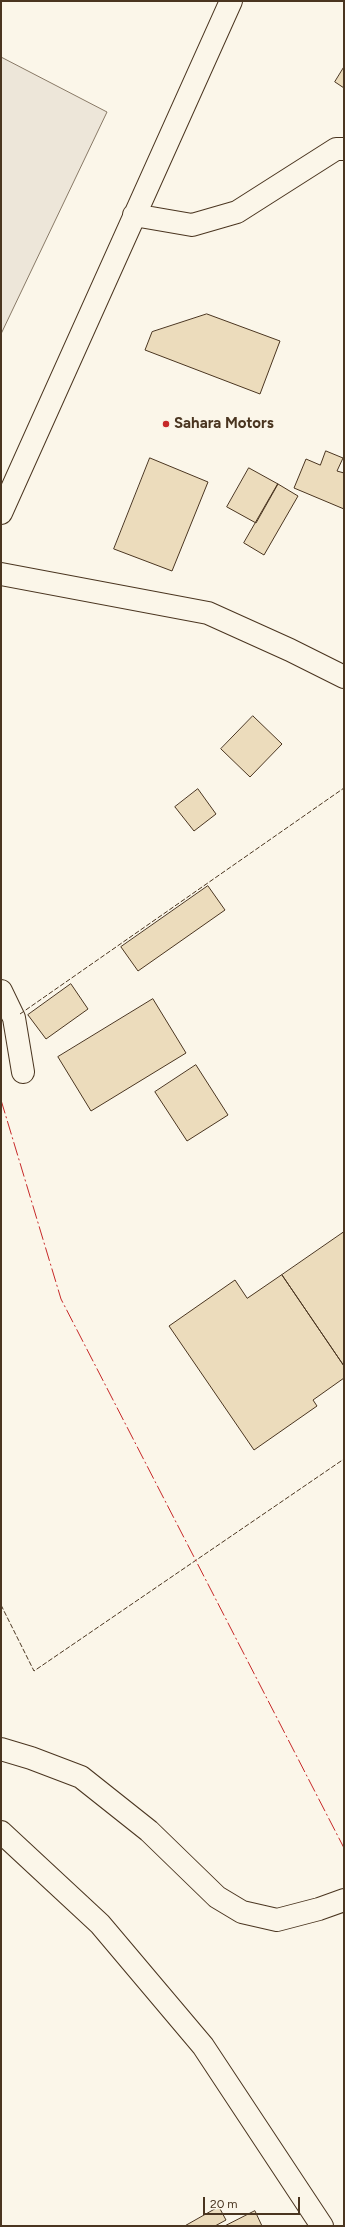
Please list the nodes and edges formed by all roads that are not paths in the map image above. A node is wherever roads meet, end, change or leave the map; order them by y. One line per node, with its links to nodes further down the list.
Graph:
1 (231, 1): 3 (street)
2 (344, 149): 3 (street)
3 (134, 215): 4 (street)
4 (1, 513)
5 (1, 574): 6 (street)
6 (344, 677)
7 (1, 991): 8 (street)
8 (23, 1072)
9 (1, 1749): 11 (street)
10 (1, 1832): 12 (street)
11 (344, 1900)
12 (322, 2226)

